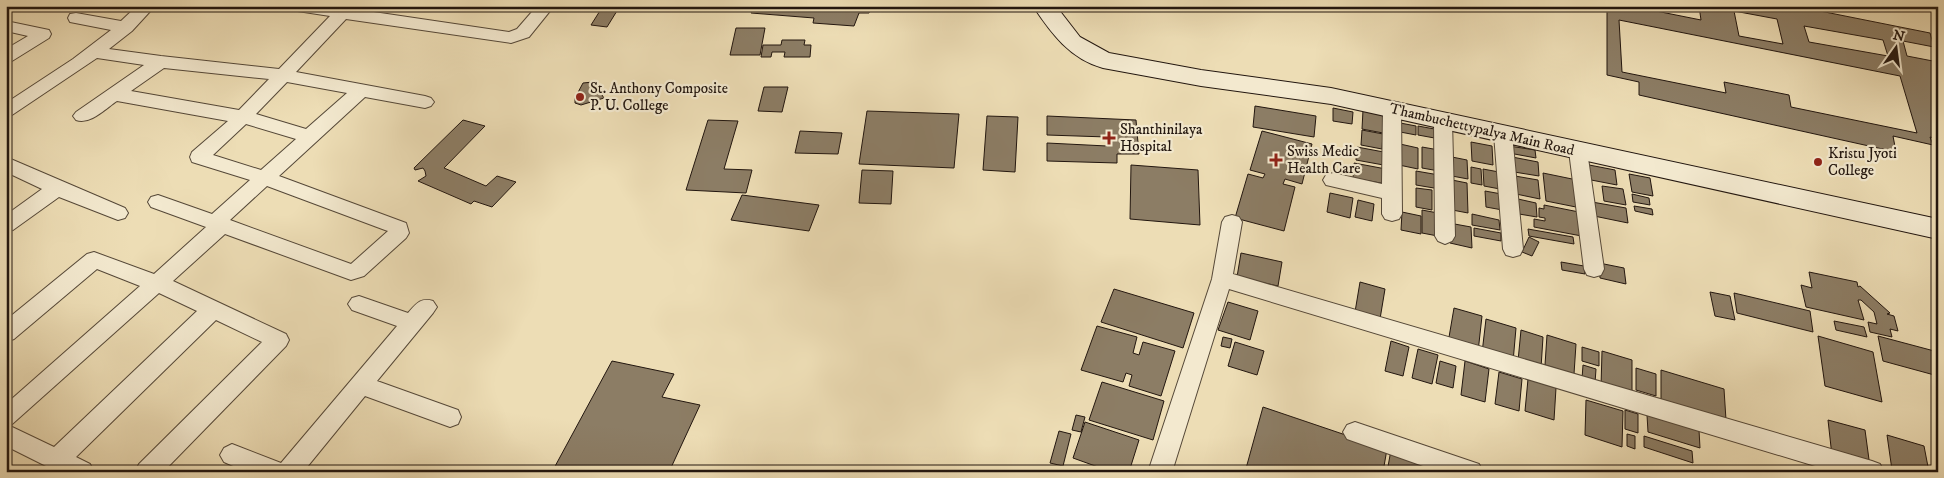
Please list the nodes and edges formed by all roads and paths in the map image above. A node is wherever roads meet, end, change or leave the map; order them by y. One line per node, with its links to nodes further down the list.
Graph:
1 (147, 6): 8 (street)
2 (297, 6): 5 (street)
3 (546, 6): 5 (street)
4 (1044, 6): 16 (main road, Thambuchettypalya Main Road)
5 (342, 12): 12 (street)
6 (76, 18): 8 (street)
7 (6, 26): 10 (street)
8 (126, 27): 9 (street)
9 (95, 52): 11 (street); 17 (street)
10 (6, 56)
11 (161, 62): 12 (street); 14 (street)
12 (283, 75): 13 (street); 19 (street)
13 (360, 90): 15 (street); 22 (street)
14 (113, 94): 18 (street); 19 (street)
15 (425, 102)
16 (1392, 109): 20 (main road, Thambuchettypalya Main Road); 28 (street)
17 (6, 111)
18 (82, 116)
19 (243, 117): 22 (street); 25 (street)
20 (1443, 121): 21 (main road, Thambuchettypalya Main Road); 36 (street)
21 (1503, 134): 23 (main road, Thambuchettypalya Main Road); 37 (street)
22 (311, 137): 25 (street)
23 (1578, 150): 35 (main road, Thambuchettypalya Main Road); 38 (street)
24 (6, 164): 27 (street)
25 (265, 178): 33 (street); 33 (street)
26 (1333, 180): 28 (street)
27 (57, 188): 30 (street); 34 (street)
28 (1392, 192): 31 (street)
29 (158, 202): 33 (street)
30 (118, 213)
31 (1392, 214)
32 (1232, 222): 39 (street)
33 (218, 224): 40 (street)
34 (6, 225)
35 (1938, 229)
36 (1445, 236)
37 (1513, 249)
38 (1594, 269)
39 (1222, 279): 55 (street); 57 (street)
40 (158, 284): 42 (street); 43 (street); 46 (street)
41 (358, 304): 44 (street)
42 (212, 309): 50 (street); 52 (street)
43 (6, 333)
44 (360, 385): 45 (street); 54 (street)
45 (450, 416)
46 (6, 418)
47 (1355, 432): 56 (street)
48 (6, 435): 50 (street)
49 (232, 455): 53 (street)
50 (57, 460): 51 (street)
51 (82, 472)
52 (147, 472)
53 (275, 472)
54 (288, 472)
55 (1160, 472)
56 (1470, 472)
57 (1872, 472)

